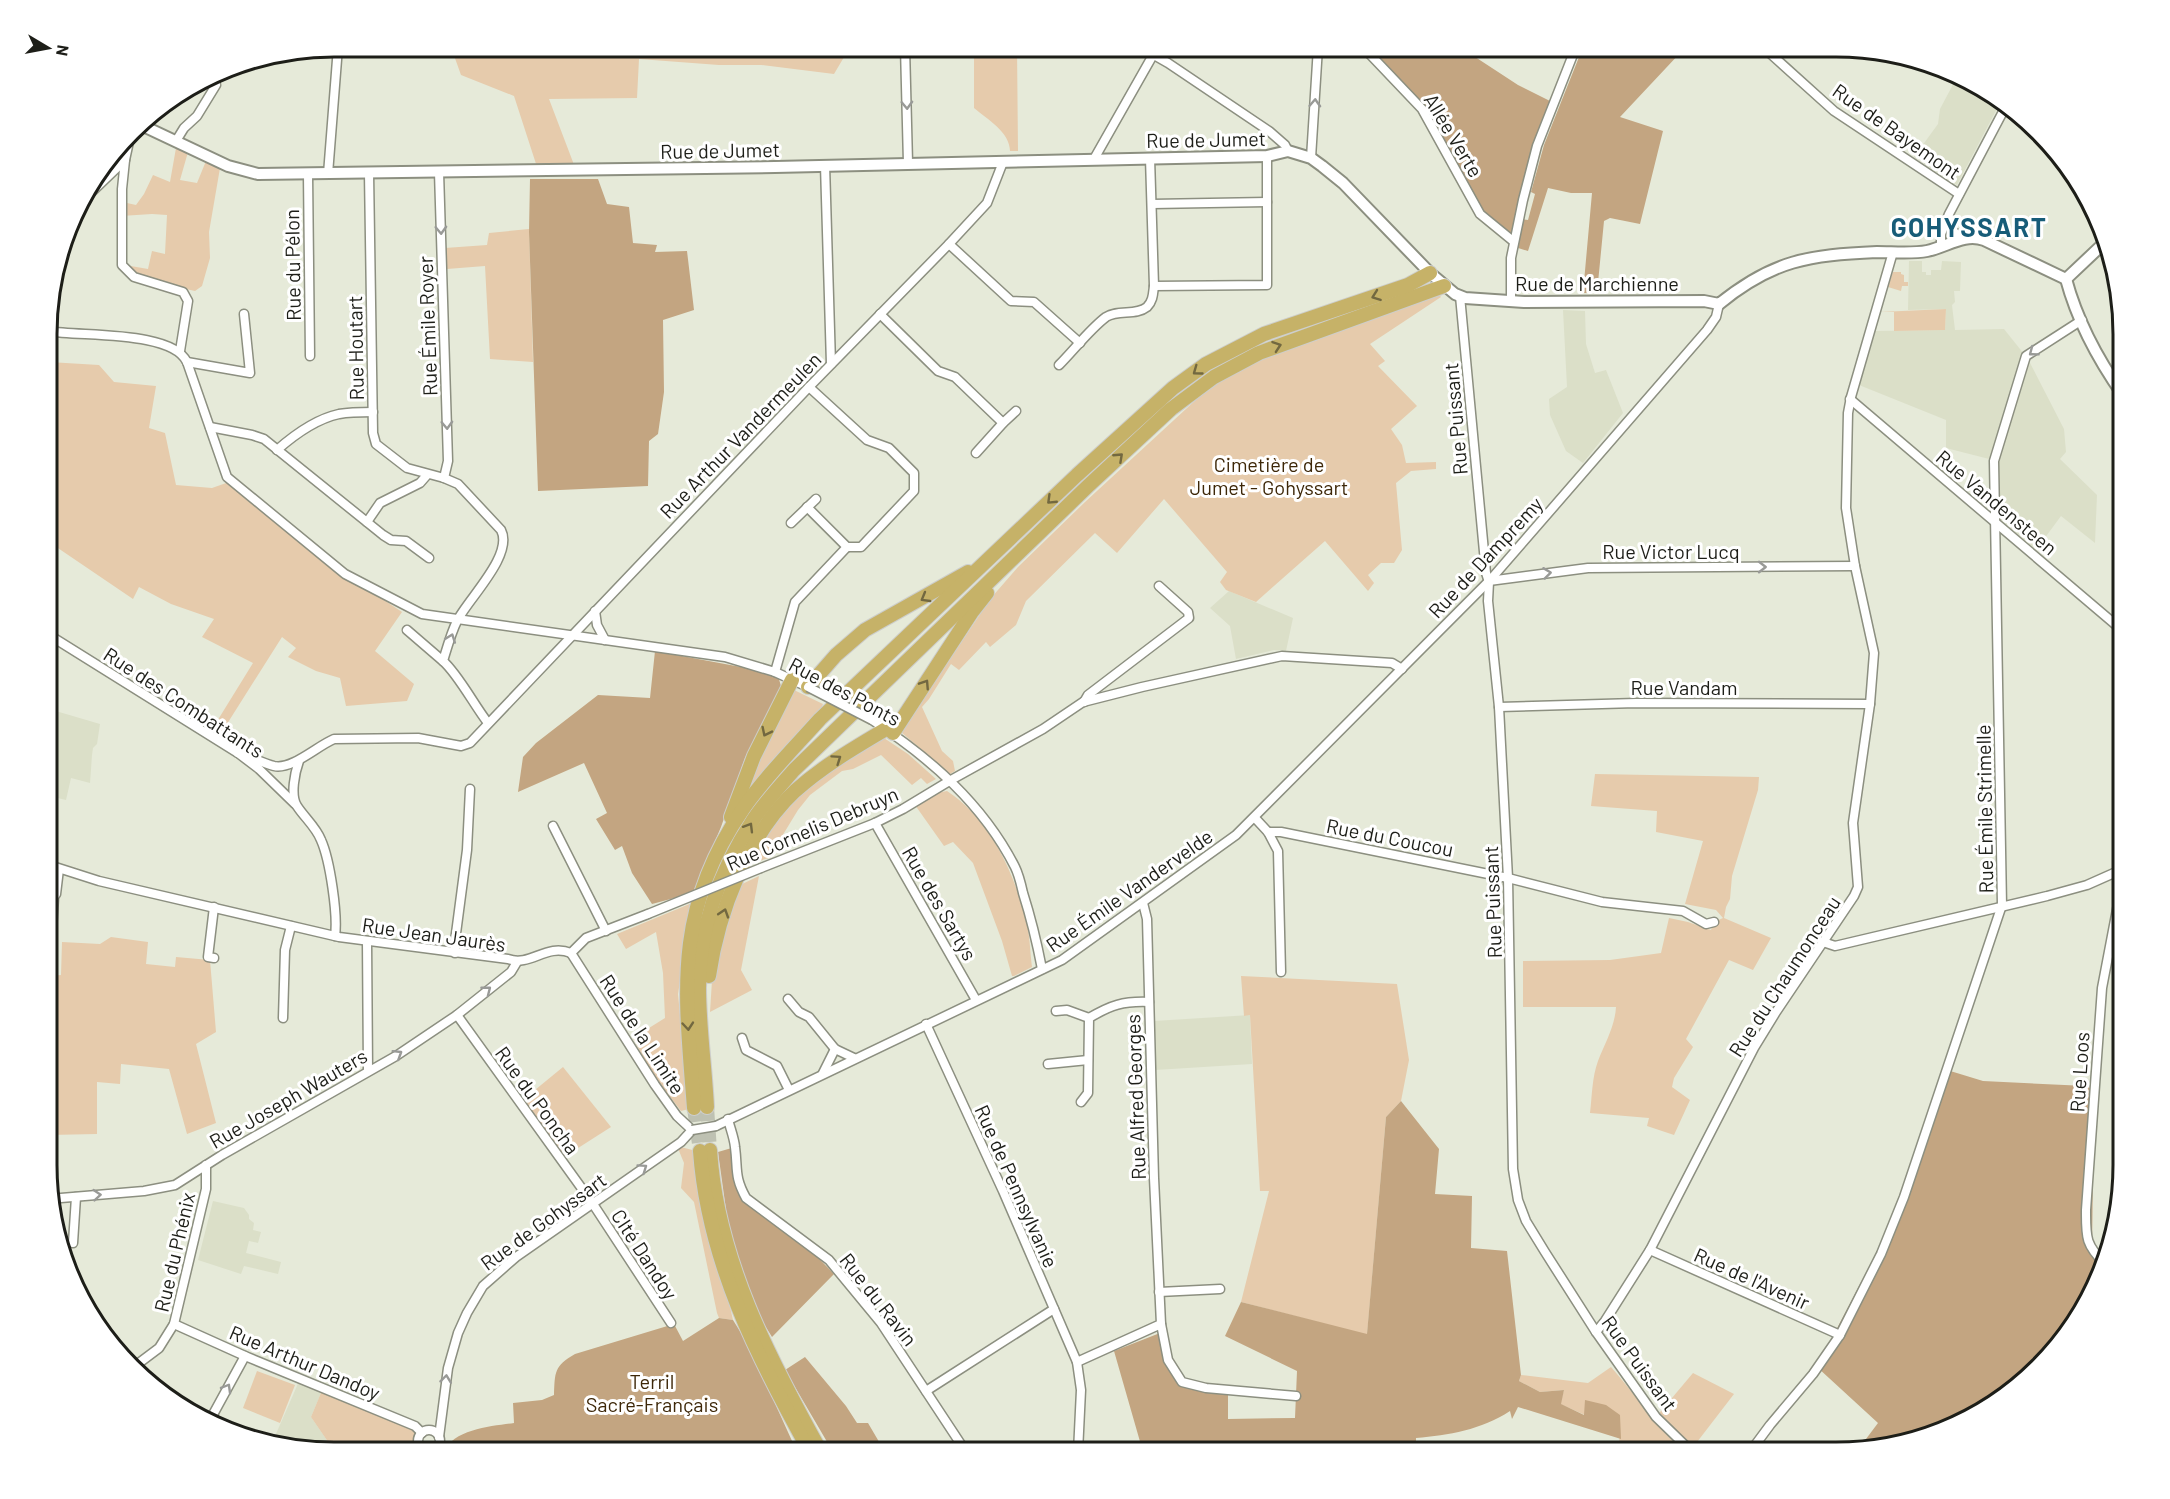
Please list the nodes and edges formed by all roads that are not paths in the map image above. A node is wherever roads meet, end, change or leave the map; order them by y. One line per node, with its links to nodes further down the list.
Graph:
1 (337, 57): 26 (street)
2 (905, 57): 21 (street, one-way to 21)
3 (1152, 57): 18 (street)
4 (1156, 57): 14 (street)
5 (1317, 57): 17 (street, one-way to 5)
6 (1373, 57): 33 (street, Allée Verte)
7 (1572, 57): 33 (street)
8 (1774, 57): 28 (street, Rue de Bayemont)
9 (216, 86): 12 (street)
10 (2003, 112): 28 (street)
11 (149, 128): 12 (street, Rue de Jumet)
12 (176, 141): 25 (street, Rue de Jumet)
13 (127, 150): 19 (street)
14 (1288, 151): 15 (street, Rue de Jumet); 17 (street, Rue de Jumet)
15 (1268, 156): 16 (street, Rue de Jumet); 29 (street)
16 (1150, 158): 18 (street, Rue de Jumet); 30 (street)
17 (1311, 158): 38 (street, Rue de Marchienne)
18 (1094, 159): 20 (street, Rue de Jumet)
19 (125, 160): 27 (street); 50 (street)
20 (1003, 162): 21 (street, Rue de Jumet); 34 (street, Rue Arthur Vandermeulen)
21 (908, 163): 22 (street, Rue de Jumet)
22 (825, 165): 23 (street, Rue de Jumet); 53 (street)
23 (439, 172): 24 (street, Rue de Jumet); 65 (street, Rue Émile Royer, one-way to 65)
24 (369, 173): 26 (street, Rue de Jumet); 59 (street, Rue Houtart)
25 (308, 174): 26 (street, Rue de Jumet); 51 (street, Rue du Pélon)
26 (328, 174)
27 (104, 180)
28 (1959, 194): 31 (street)
29 (1267, 202): 30 (street); 40 (street)
30 (1152, 204): 40 (street)
31 (1949, 214): 32 (street); 35 (street)
32 (1962, 239): 35 (street); 39 (street)
33 (1513, 241): 43 (street)
34 (949, 244): 46 (street, Rue Arthur Vandermeulen); 49 (street)
35 (1941, 246): 37 (street)
36 (2099, 249): 39 (street)
37 (1893, 252): 44 (street); 57 (street, Rue du Chaumonceau)
38 (1430, 273): 41 (street, Rue de Marchienne); 72 (highway, one-way to 72)
39 (2066, 279): 47 (street)
40 (1154, 286): 49 (street)
41 (1444, 286): 42 (street, Rue de Marchienne); 73 (highway, one-way to 41)
42 (1460, 296): 43 (street, Rue de Marchienne); 76 (street, Rue Puissant)
43 (1511, 301): 44 (street, Rue de Marchienne)
44 (1719, 304): 76 (street, Rue de Dampremy)
45 (244, 314): 52 (street)
46 (880, 314): 53 (street, Rue Arthur Vandermeulen); 60 (street)
47 (2082, 320): 55 (street); 68 (street, Rue Émile Strimelle, one-way to 68)
48 (57, 333): 50 (street)
49 (1080, 343): 54 (street)
50 (180, 351): 52 (street, Rue des Ponts)
51 (310, 356)
52 (187, 362): 61 (street, Rue des Ponts)
53 (831, 364): 56 (street, Rue Arthur Vandermeulen)
54 (1059, 365)
55 (2113, 381)
56 (809, 387): 71 (street); 78 (street, Rue Arthur Vandermeulen)
57 (1850, 399): 68 (street, Rue Vandensteen); 75 (street, Rue du Chaumonceau)
58 (1016, 411): 60 (street)
59 (373, 412): 62 (street); 64 (street, Rue Houtart)
60 (1003, 423): 63 (street)
61 (210, 427): 62 (street); 79 (street, Rue des Ponts)
62 (277, 450): 69 (street)
63 (975, 453)
64 (427, 475): 65 (street, Rue Houtart); 69 (street)
65 (444, 478): 79 (street)
66 (816, 498): 67 (street)
67 (807, 507): 70 (street); 71 (street)
68 (1995, 521): 80 (street, Rue Vandensteen); 110 (street, Rue Émile Strimelle)
69 (367, 522): 74 (street)
70 (791, 523)
71 (848, 547): 87 (street)
72 (993, 556): 89 (highway, one-way to 89); 104 (highway)
73 (1016, 556): 94 (highway, one-way to 73); 135 (highway, one-way to 73)
74 (429, 558)
75 (1855, 566): 76 (street, Rue Victor Lucq, one-way to 75); 91 (street, Rue du Chaumonceau)
76 (1489, 582): 86 (street, Rue de Dampremy); 92 (street, Rue Puissant)
77 (1159, 586): 90 (street, Rue Cornelis Debruyn)
78 (595, 610): 82 (street, Rue Arthur Vandermeulen); 84 (street)
79 (458, 620): 82 (street, Rue des Ponts); 85 (street, one-way to 79)
80 (2113, 622)
81 (407, 630): 85 (street)
82 (571, 636): 84 (street, Rue des Ponts); 93 (street, Rue Arthur Vandermeulen)
83 (57, 639): 95 (street, Rue des Combattants)
84 (605, 640): 87 (street, Rue des Ponts)
85 (443, 661): 93 (street)
86 (1402, 669): 90 (street, Rue Cornelis Debruyn); 100 (street, Rue de Dampremy)
87 (775, 672): 88 (street, Rue des Ponts)
88 (792, 680): 89 (street, Rue des Ponts); 104 (highway, one-way to 104)
89 (808, 687): 94 (street, Rue des Ponts, bridge)
90 (1083, 702): 97 (street, Rue Cornelis Debruyn)
91 (1870, 704): 92 (street, Rue Vandam); 118 (street, Rue du Chaumonceau)
92 (1498, 707): 107 (street, Rue Puissant)
93 (488, 723): 96 (street, Rue Arthur Vandermeulen)
94 (890, 731): 97 (street, Rue des Ponts); 135 (highway, one-way to 94)
95 (238, 753): 96 (street); 99 (street, Rue des Combattants)
96 (299, 761): 99 (street)
97 (951, 780): 101 (street, Rue Cornelis Debruyn); 123 (street, Rue des Ponts)
98 (470, 789): 120 (street)
99 (295, 804): 116 (street, Rue des Combattants)
100 (1255, 818): 103 (street); 109 (street, Rue Émile Vandervelde)
101 (875, 823): 114 (street, Rue Cornelis Debruyn, bridge); 126 (street, Rue des Sartys)
102 (553, 826): 114 (street)
103 (1268, 832): 107 (street, Rue du Coucou); 124 (street)
104 (717, 853): 135 (highway, one-way to 135)
105 (59, 869): 108 (street); 111 (street, Rue Jean Jaurès)
106 (2113, 873): 110 (street)
107 (1508, 878): 112 (street, Rue du Coucou); 158 (street, Rue Puissant)
108 (57, 886)
109 (1143, 903): 123 (street, Rue Émile Vandervelde); 127 (street, Rue Alfred Georges)
110 (2002, 905): 118 (street); 159 (street, Rue Émile Strimelle)
111 (214, 907): 113 (street, Rue Jean Jaurès); 121 (street)
112 (1714, 922)
113 (291, 926): 116 (street, Rue Jean Jaurès); 130 (street)
114 (606, 930): 119 (street, Rue Cornelis Debruyn)
115 (2113, 930): 151 (street, Rue Loos)
116 (335, 936): 117 (street, Rue Jean Jaurès)
117 (367, 941): 120 (street, Rue Jean Jaurès); 139 (street)
118 (1823, 942): 150 (street, Rue du Chaumonceau)
119 (571, 952): 122 (street, Rue Jean Jaurès); 144 (street, Rue de la Limite)
120 (455, 953): 122 (street, Rue Jean Jaurès)
121 (214, 958)
122 (517, 962): 129 (street, Rue Joseph Wauters, one-way to 122)
123 (1042, 969): 126 (street, Rue Émile Vandervelde)
124 (1281, 972)
125 (788, 999): 134 (street)
126 (976, 1000): 132 (street, Rue Émile Vandervelde)
127 (1149, 1002): 131 (street); 153 (street, Rue Alfred Georges)
128 (1056, 1011): 131 (street)
129 (457, 1015): 139 (street, Rue Joseph Wauters, one-way to 129); 148 (street, Rue du Poncha)
130 (283, 1018)
131 (1089, 1018): 137 (street)
132 (926, 1024): 136 (street, Rue Émile Vandervelde); 154 (street, Rue de Pennsylvanie)
133 (742, 1038): 141 (street)
134 (836, 1049): 136 (street); 140 (street)
135 (704, 1052)
136 (854, 1058): 140 (street, Rue Émile Vandervelde)
137 (1088, 1060): 138 (street); 142 (street)
138 (1048, 1065)
139 (368, 1071): 145 (street, Rue Joseph Wauters)
140 (822, 1073): 141 (street, Rue Émile Vandervelde)
141 (789, 1090): 143 (street, Rue Émile Vandervelde)
142 (1081, 1102)
143 (728, 1119): 144 (street, Rue Émile Vandervelde, bridge); 163 (street, Rue du Ravin)
144 (689, 1130): 148 (street, Rue de Gohyssart, one-way to 144)
145 (206, 1165): 146 (street, Rue Joseph Wauters, one-way to 145); 156 (street, Rue du Phénix)
146 (76, 1197): 147 (street, Rue Joseph Wauters); 149 (street)
147 (59, 1198)
148 (592, 1204): 155 (street, CIté Dandoy); 169 (street, Rue de Gohyssart, one-way to 148)
149 (73, 1243)
150 (1650, 1250): 158 (street, Rue du Chaumonceau); 159 (street, Rue de l'Avenir)
151 (2097, 1256)
152 (1220, 1289): 153 (street)
153 (1159, 1292): 157 (street, Rue Alfred Georges)
154 (1054, 1309): 161 (street, Rue de Pennsylvanie); 163 (street)
155 (671, 1323)
156 (174, 1324): 160 (street, Rue Arthur Dandoy); 162 (street, Rue du Phénix)
157 (1161, 1324): 161 (street); 164 (street, Rue Alfred Georges)
158 (1596, 1332): 178 (street, Rue Puissant)
159 (1840, 1335): 179 (street, Rue Émile Strimelle)
160 (245, 1356): 165 (street, one-way to 160); 168 (street, Rue Arthur Dandoy)
161 (1077, 1362): 177 (street)
162 (140, 1363)
163 (926, 1391): 176 (street, Rue du Ravin)
164 (1296, 1396)
165 (213, 1414)
166 (794, 1423): 167 (highway); 172 (highway); 173 (highway)
167 (808, 1428): 174 (highway); 175 (highway)
168 (422, 1433): 169 (street); 170 (street, Rue de Gohyssart)
169 (439, 1437): 171 (street, Rue de Gohyssart)
170 (417, 1442)
171 (439, 1442)
172 (799, 1442)
173 (804, 1442)
174 (816, 1442)
175 (818, 1442)
176 (959, 1442)
177 (1078, 1442)
178 (1681, 1442)
179 (1757, 1442)

